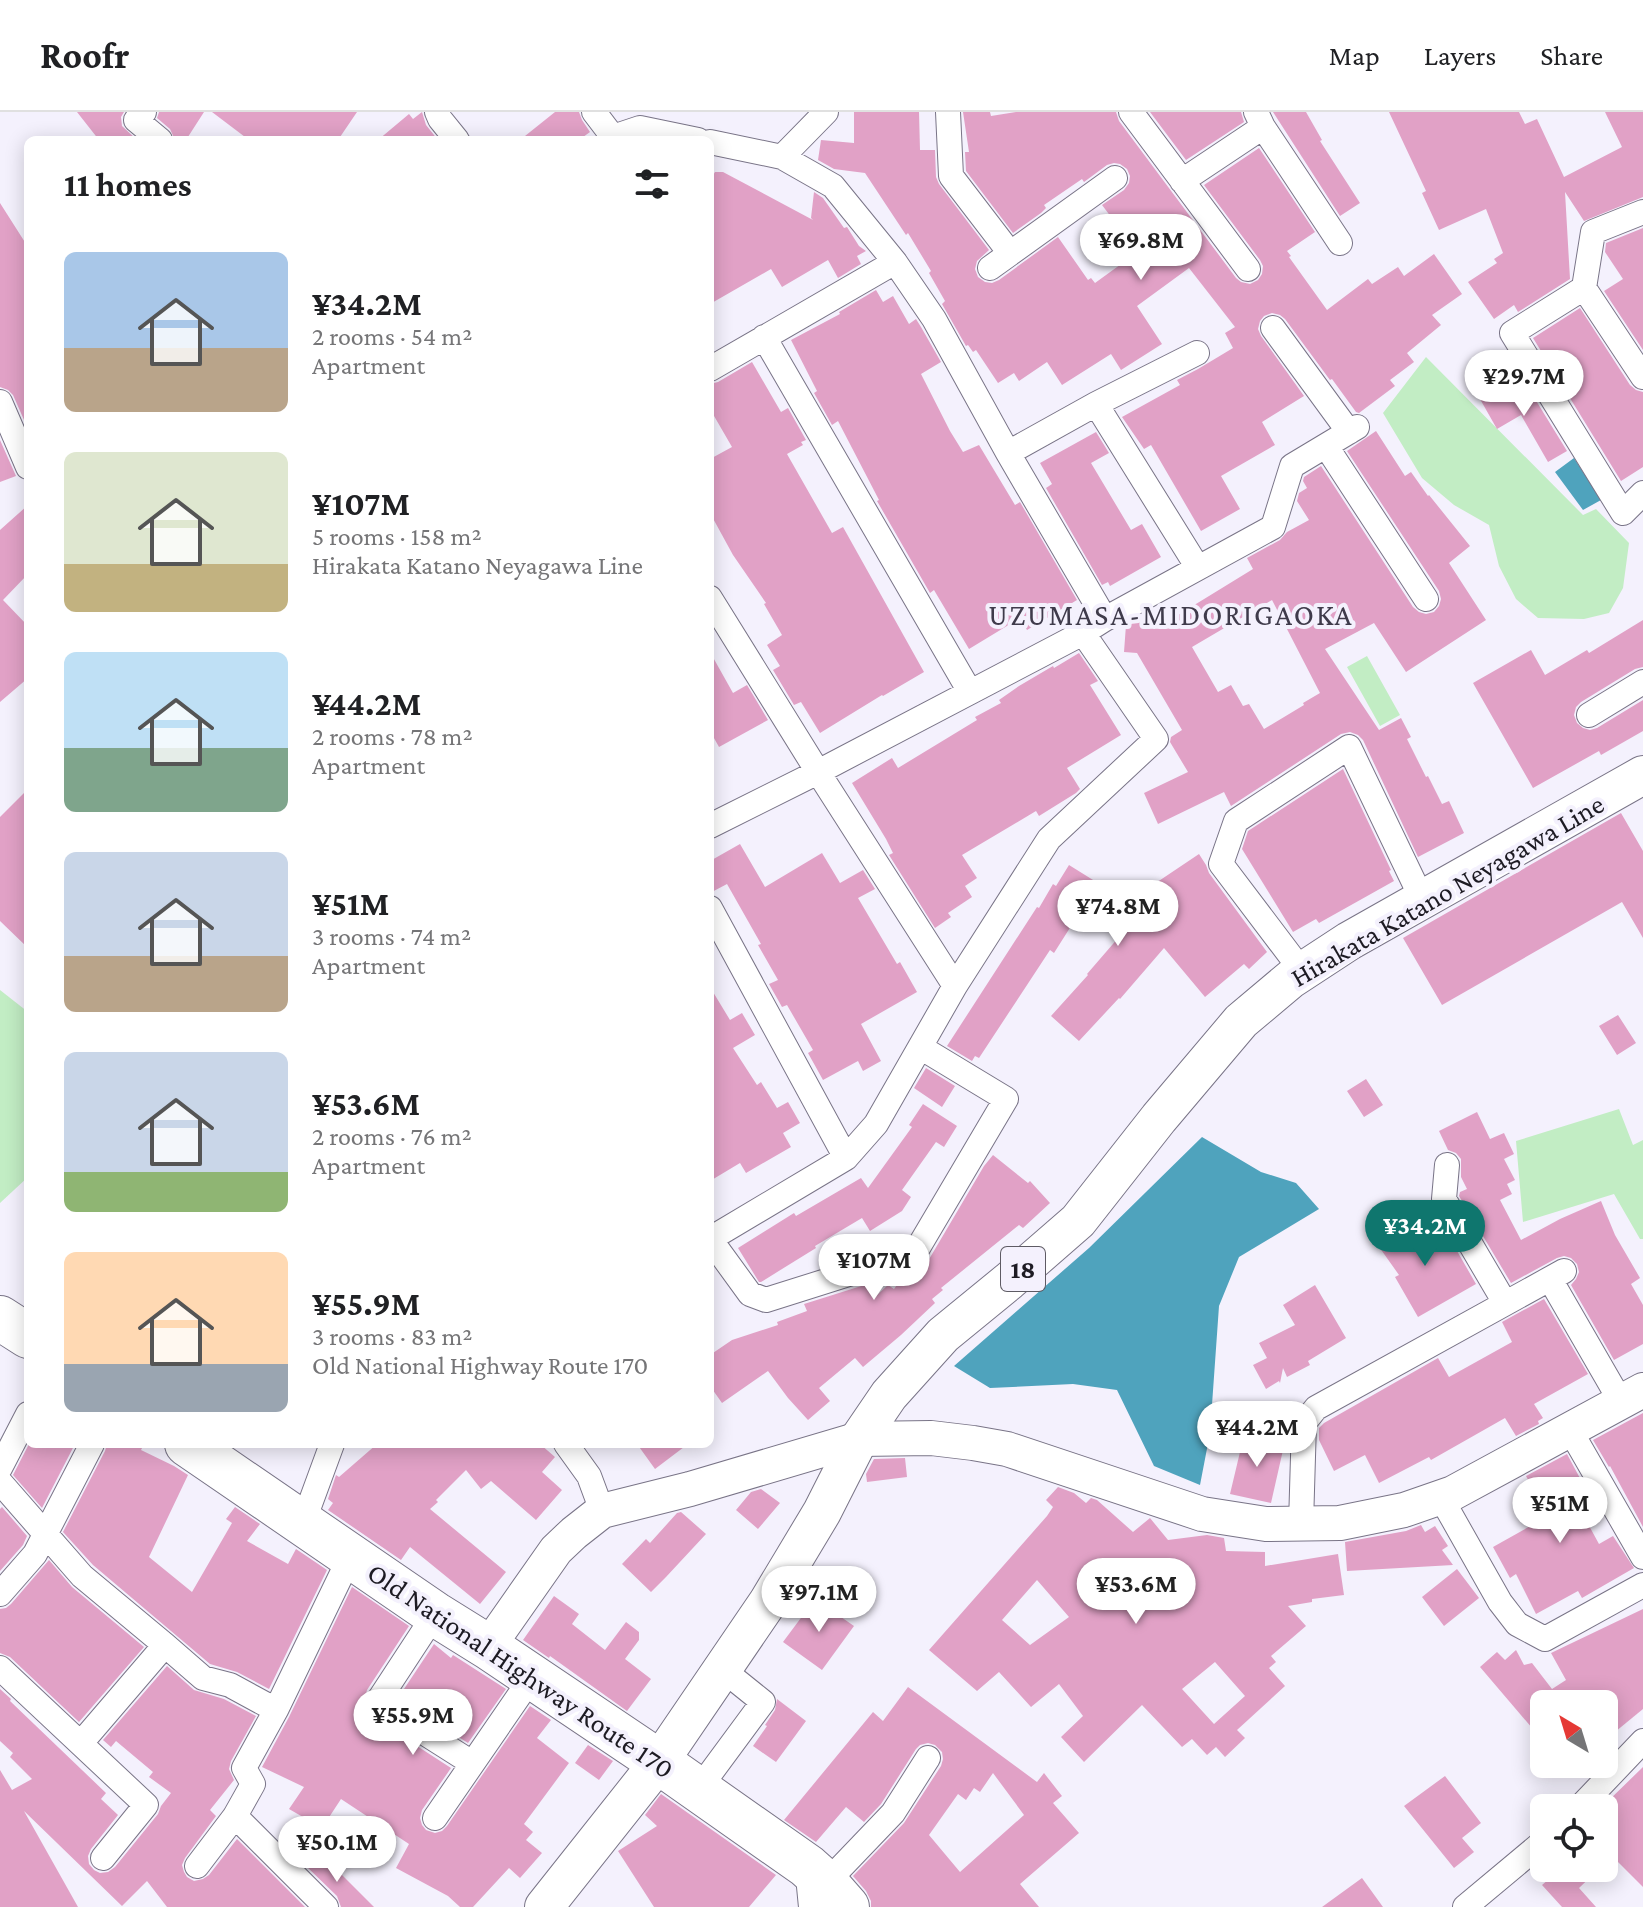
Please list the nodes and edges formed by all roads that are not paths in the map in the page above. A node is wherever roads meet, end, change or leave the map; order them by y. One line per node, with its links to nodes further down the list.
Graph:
1 (144, 112): 8 (street)
2 (437, 112): 9 (street)
3 (594, 112): 10 (street)
4 (826, 112): 14 (street)
5 (948, 112): 15 (street)
6 (1131, 112): 16 (street)
7 (1259, 120): 16 (street); 18 (street)
8 (155, 136)
9 (454, 136)
10 (612, 136)
11 (616, 136): 12 (street)
12 (679, 136)
13 (714, 143): 14 (street)
14 (782, 157): 19 (street)
15 (1115, 178)
16 (1182, 181): 20 (street)
17 (1643, 212): 21 (street)
18 (1340, 243)
19 (895, 262): 23 (street); 30 (street)
20 (1248, 269)
21 (1584, 288): 26 (street); 32 (street)
22 (1273, 328): 29 (street)
23 (764, 337): 25 (street); 39 (street)
24 (1197, 353): 28 (street)
25 (714, 367)
26 (1643, 377)
27 (0, 402): 31 (street)
28 (1096, 404): 30 (street); 33 (street)
29 (1326, 446): 33 (street); 34 (street)
30 (1008, 453): 36 (street)
31 (24, 458)
32 (1643, 493)
33 (1198, 568): 36 (street)
34 (1426, 599)
35 (714, 604): 41 (street)
36 (1105, 619): 37 (street)
37 (1083, 633): 39 (street); 47 (street)
38 (1643, 682): 40 (street)
39 (970, 692): 41 (street)
40 (1589, 715)
41 (818, 772): 43 (street); 47 (street)
42 (1643, 775): 44 (main road, Hirakata Katano Neyagawa Line / 18)
43 (714, 824)
44 (1422, 899): 46 (main road, Hirakata Katano Neyagawa Line / 18); 46 (street)
45 (714, 915): 49 (street)
46 (1302, 971): 59 (main road, Hirakata Katano Neyagawa Line / 18)
47 (955, 986): 48 (street)
48 (920, 1047): 49 (street); 52 (street)
49 (846, 1158): 51 (street)
50 (1447, 1165): 53 (street)
51 (714, 1237)
52 (714, 1244)
53 (1505, 1303): 56 (street); 69 (street)
54 (0, 1318): 55 (highway)
55 (24, 1333)
56 (1632, 1396): 58 (street)
57 (24, 1422): 64 (street)
58 (1570, 1430): 66 (street); 72 (street)
59 (859, 1439): 67 (street); 69 (street); 79 (main road, Hirakata Katano Neyagawa Line / 18)
60 (90, 1448): 70 (street)
61 (193, 1448): 68 (highway, Old National Highway Route 170)
62 (331, 1448): 68 (street)
63 (569, 1448): 67 (street)
64 (0, 1468)
65 (0, 1482): 70 (street)
66 (1440, 1496): 69 (street); 73 (street)
67 (602, 1511): 77 (street)
68 (303, 1523): 71 (highway, Old National Highway Route 170)
69 (1301, 1524)
70 (44, 1535): 74 (street); 76 (street)
71 (351, 1555): 75 (highway, Old National Highway Route 170); 82 (street)
72 (1643, 1557)
73 (1643, 1585)
74 (0, 1594)
75 (435, 1614): 77 (highway, Old National Highway Route 170); 81 (street)
76 (165, 1645): 82 (street); 85 (street)
77 (488, 1647): 80 (highway, Old National Highway Route 170)
78 (0, 1668): 85 (street)
79 (722, 1669): 87 (main road, Hirakata Katano Neyagawa Line / 18); 89 (street)
80 (532, 1677): 87 (highway, Old National Highway Route 170); 88 (street)
81 (380, 1698)
82 (276, 1710): 91 (street)
83 (409, 1723): 88 (street)
84 (1643, 1741): 90 (street)
85 (81, 1743): 94 (street)
86 (928, 1758): 96 (street)
87 (659, 1762): 89 (highway, Old National Highway Route 170); 98 (main road, Hirakata Katano Neyagawa Line / 18)
88 (472, 1763): 92 (street)
89 (698, 1790): 96 (highway, Old National Highway Route 170)
90 (1592, 1794)
91 (235, 1816): 95 (street); 97 (street)
92 (435, 1818)
93 (1530, 1853): 99 (street)
94 (103, 1858)
95 (197, 1866)
96 (823, 1891)
97 (326, 1907)
98 (544, 1907)
99 (1465, 1907)

